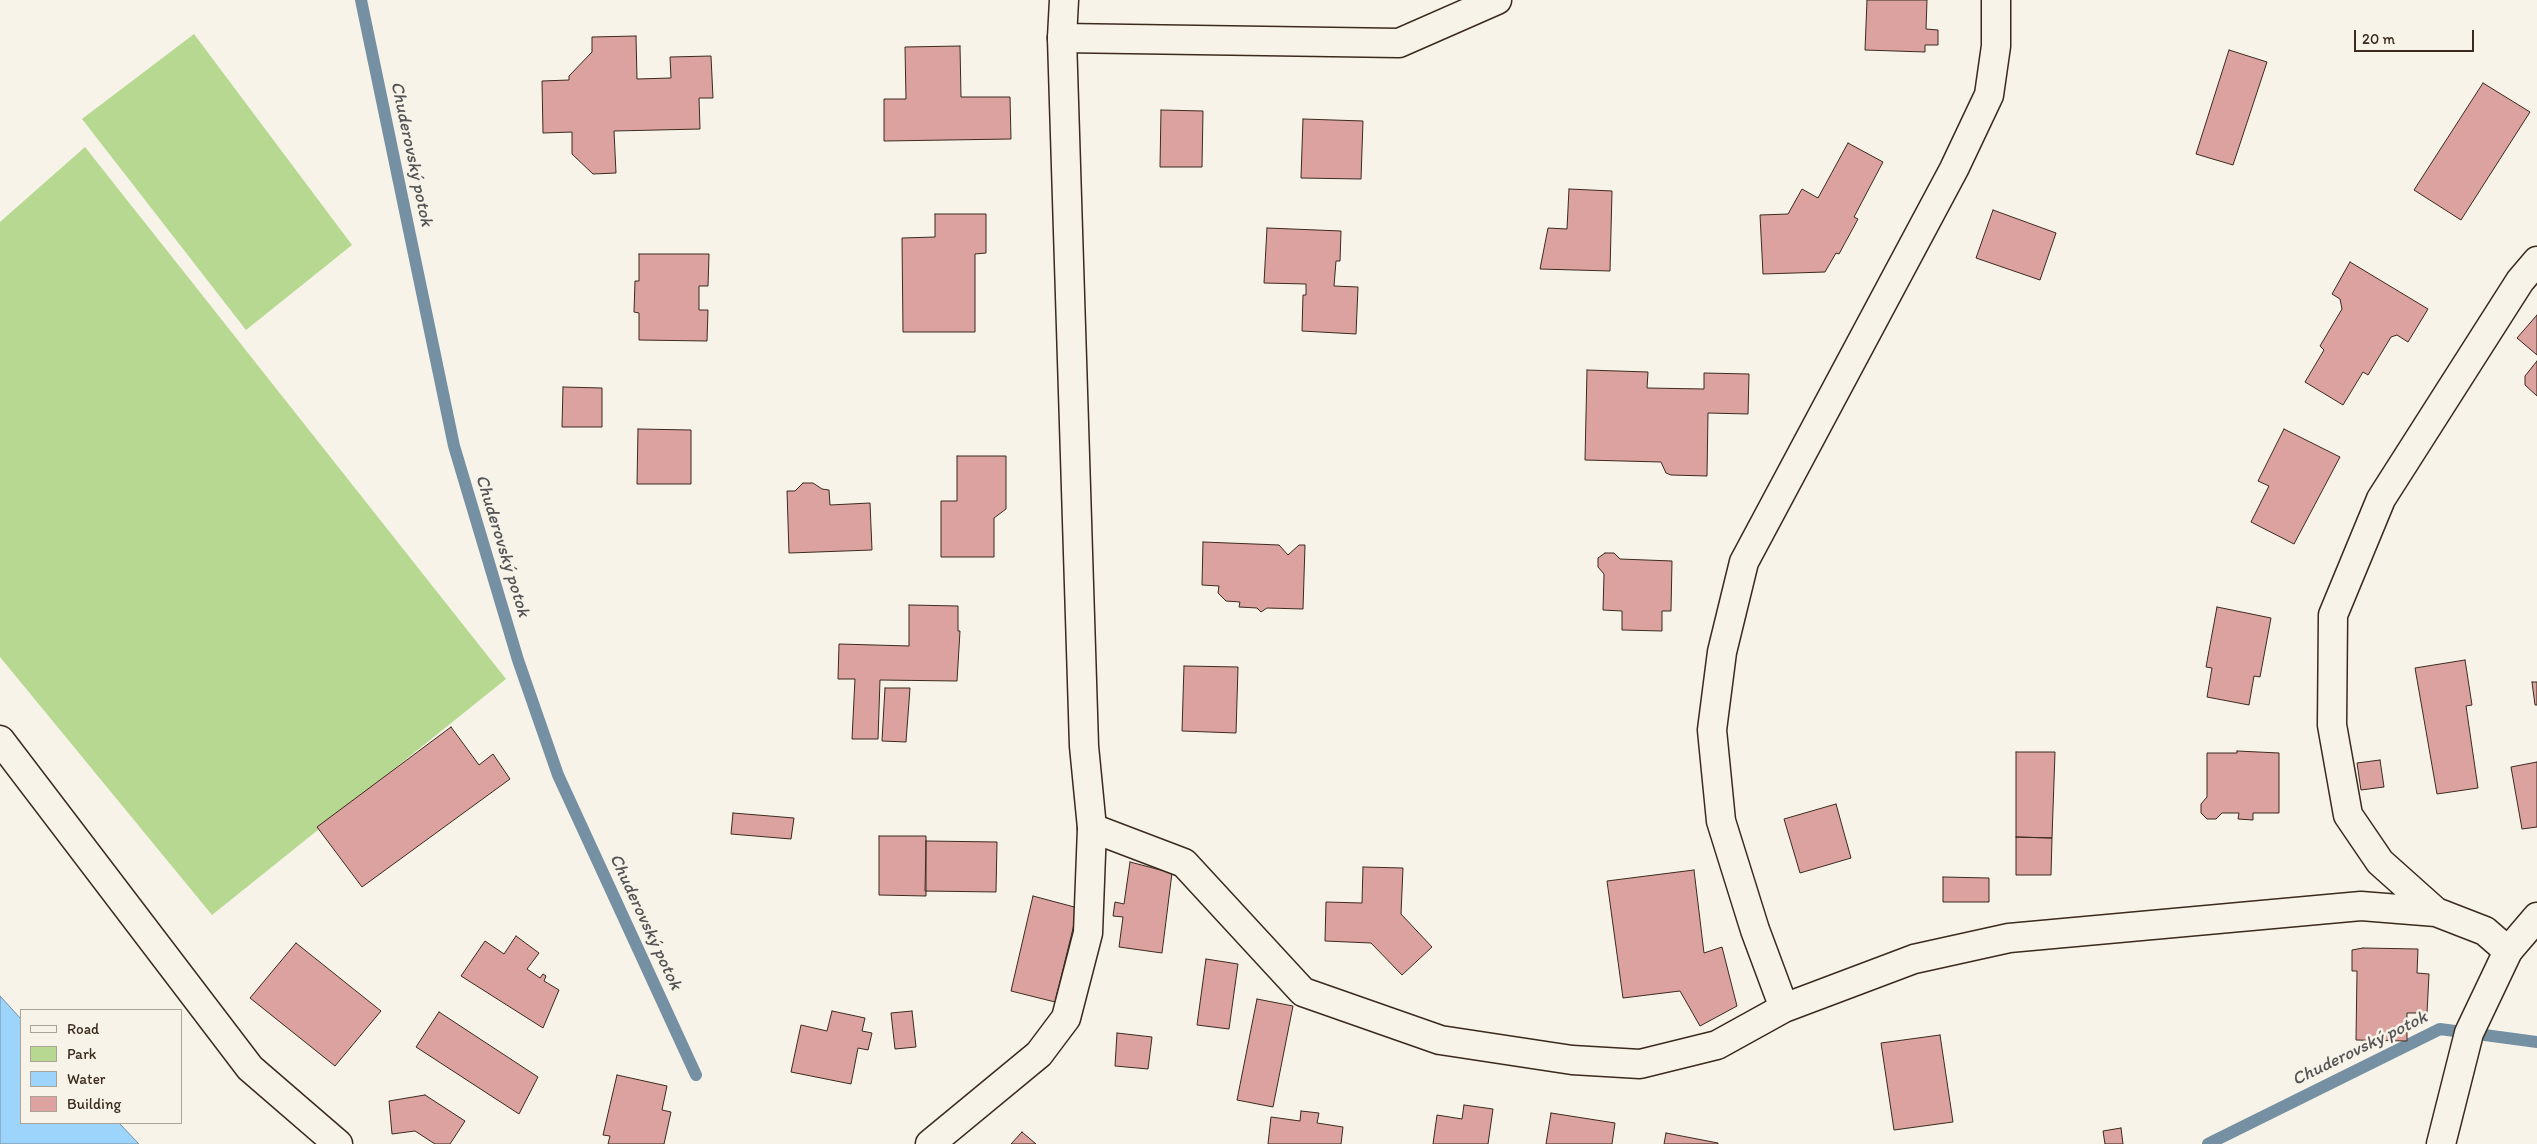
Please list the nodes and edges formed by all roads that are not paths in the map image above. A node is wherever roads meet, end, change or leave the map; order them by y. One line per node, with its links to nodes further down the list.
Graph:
1 (1064, 0): 4 (street)
2 (1497, 0): 4 (street)
3 (1996, 0): 11 (street)
4 (1062, 38): 7 (street)
5 (2537, 261): 8 (street)
6 (0, 740): 12 (street)
7 (1092, 828): 11 (street); 13 (street)
8 (2436, 912): 10 (street); 11 (street)
9 (2537, 918): 10 (street)
10 (2508, 951): 14 (street)
11 (1784, 1008)
12 (338, 1144)
13 (930, 1144)
14 (2441, 1144)

